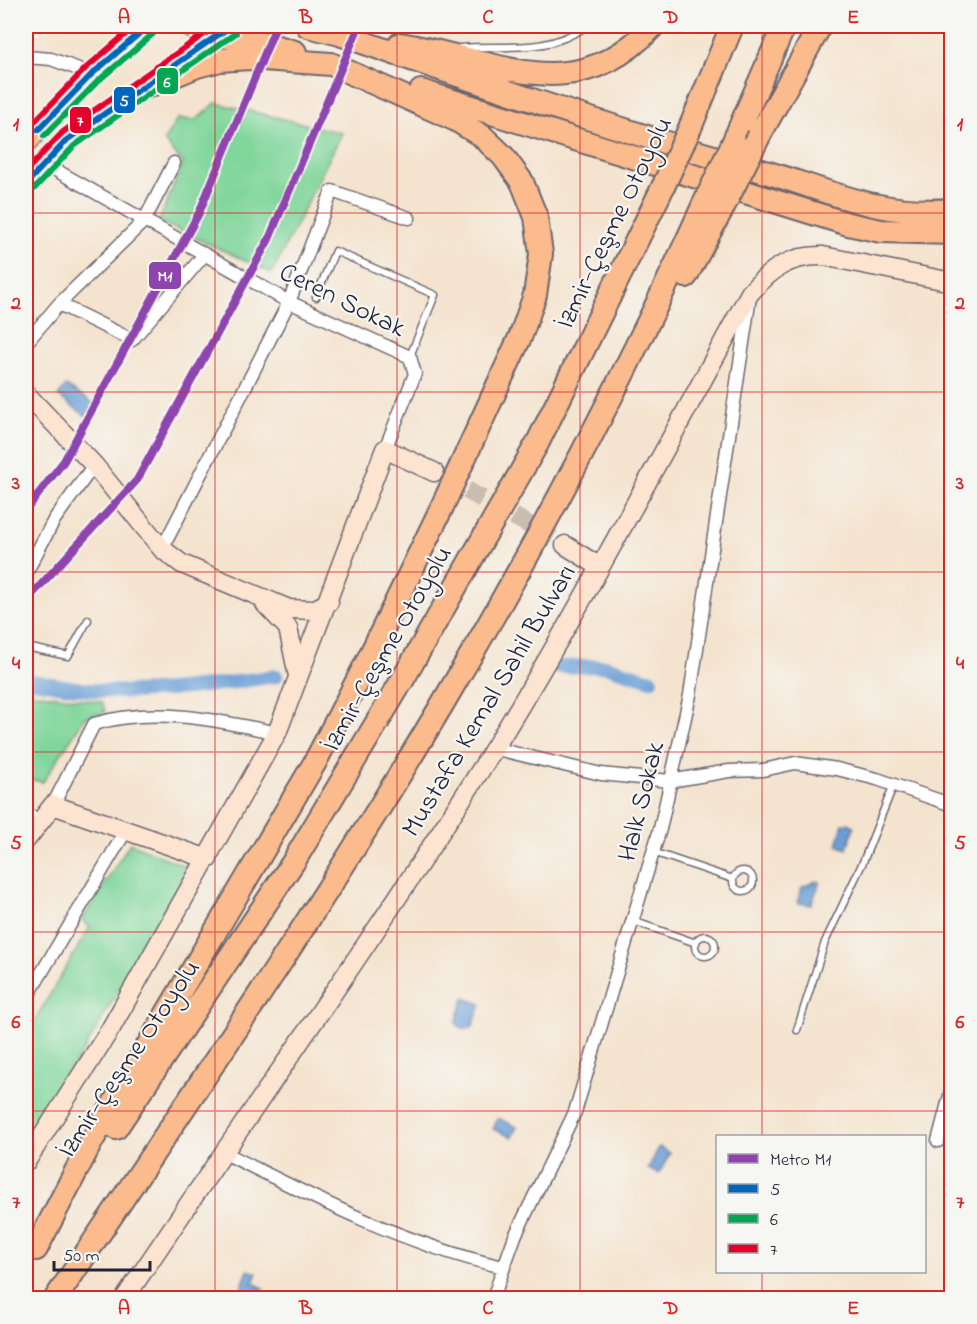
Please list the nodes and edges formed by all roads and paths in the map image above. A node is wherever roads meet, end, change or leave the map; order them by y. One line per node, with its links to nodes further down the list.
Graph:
1 (147, 26): 14 (main road)
2 (189, 26): 9 (main road)
3 (308, 26): 10 (highway)
4 (587, 26): 11 (lane)
5 (653, 26): 11 (highway)
6 (732, 26): 70 (highway, İzmir-Çeşme Otoyolu, bridge)
7 (784, 26): 20 (highway, bridge)
8 (820, 26): 20 (highway, bridge)
9 (223, 30): 13 (highway); 15 (main road)
10 (330, 31): 11 (highway); 21 (highway)
11 (438, 50)
12 (26, 57): 14 (street)
13 (332, 64): 15 (highway); 24 (highway); 70 (highway)
14 (92, 74): 16 (main road)
15 (146, 87): 18 (main road)
16 (26, 143)
17 (174, 163): 23 (street)
18 (45, 164): 19 (main road); 23 (street, Ceren Sokak)
19 (26, 184)
20 (713, 206): 72 (highway)
21 (951, 210)
22 (409, 218): 29 (street)
23 (144, 221): 25 (street, Ceren Sokak); 30 (street)
24 (951, 233)
25 (204, 255): 29 (street, Ceren Sokak); 30 (street)
26 (951, 282): 27 (street, Mustafa Kemal Sahil Bulvarı)
27 (750, 293): 39 (street, Mustafa Kemal Sahil Bulvarı); 51 (street, Halk Sokak)
28 (316, 297): 32 (lane)
29 (289, 302): 32 (street, Ceren Sokak); 38 (street)
30 (59, 304): 31 (street)
31 (26, 343)
32 (410, 357): 34 (street, Ceren Sokak)
33 (26, 394): 35 (street)
34 (385, 449): 36 (street); 42 (street)
35 (94, 465): 38 (street); 40 (street)
36 (434, 472)
37 (565, 545): 39 (street)
38 (162, 549): 41 (street)
39 (600, 567): 50 (street, Mustafa Kemal Sahil Bulvarı)
40 (26, 573)
41 (256, 597): 43 (street); 45 (street)
42 (329, 602): 43 (street); 46 (street)
43 (289, 609): 46 (street)
44 (88, 620): 47 (lane)
45 (288, 628): 46 (street); 48 (street)
46 (314, 638): 48 (street)
47 (26, 647)
48 (298, 680): 49 (street)
49 (277, 733): 55 (street); 59 (street)
50 (494, 748): 51 (street); 68 (street, Mustafa Kemal Sahil Bulvarı)
51 (670, 782): 52 (street); 58 (street, Halk Sokak)
52 (894, 784): 53 (street); 65 (lane)
53 (951, 805)
54 (26, 811): 55 (lane)
55 (48, 812): 56 (street); 57 (street)
56 (125, 832): 59 (street); 63 (street)
57 (26, 840)
58 (653, 852): 60 (lane); 61 (street, Halk Sokak)
59 (208, 859): 69 (street)
60 (734, 879)
61 (633, 921): 62 (lane); 71 (street, Halk Sokak)
62 (696, 943)
63 (29, 982): 64 (street)
64 (26, 999)
65 (797, 1030)
66 (951, 1088): 67 (street)
67 (938, 1141)
68 (223, 1152): 71 (street); 73 (street, Mustafa Kemal Sahil Bulvarı)
69 (26, 1162)
70 (31, 1257)
71 (503, 1267): 74 (street, Halk Sokak)
72 (56, 1299)
73 (125, 1299)
74 (493, 1299)

